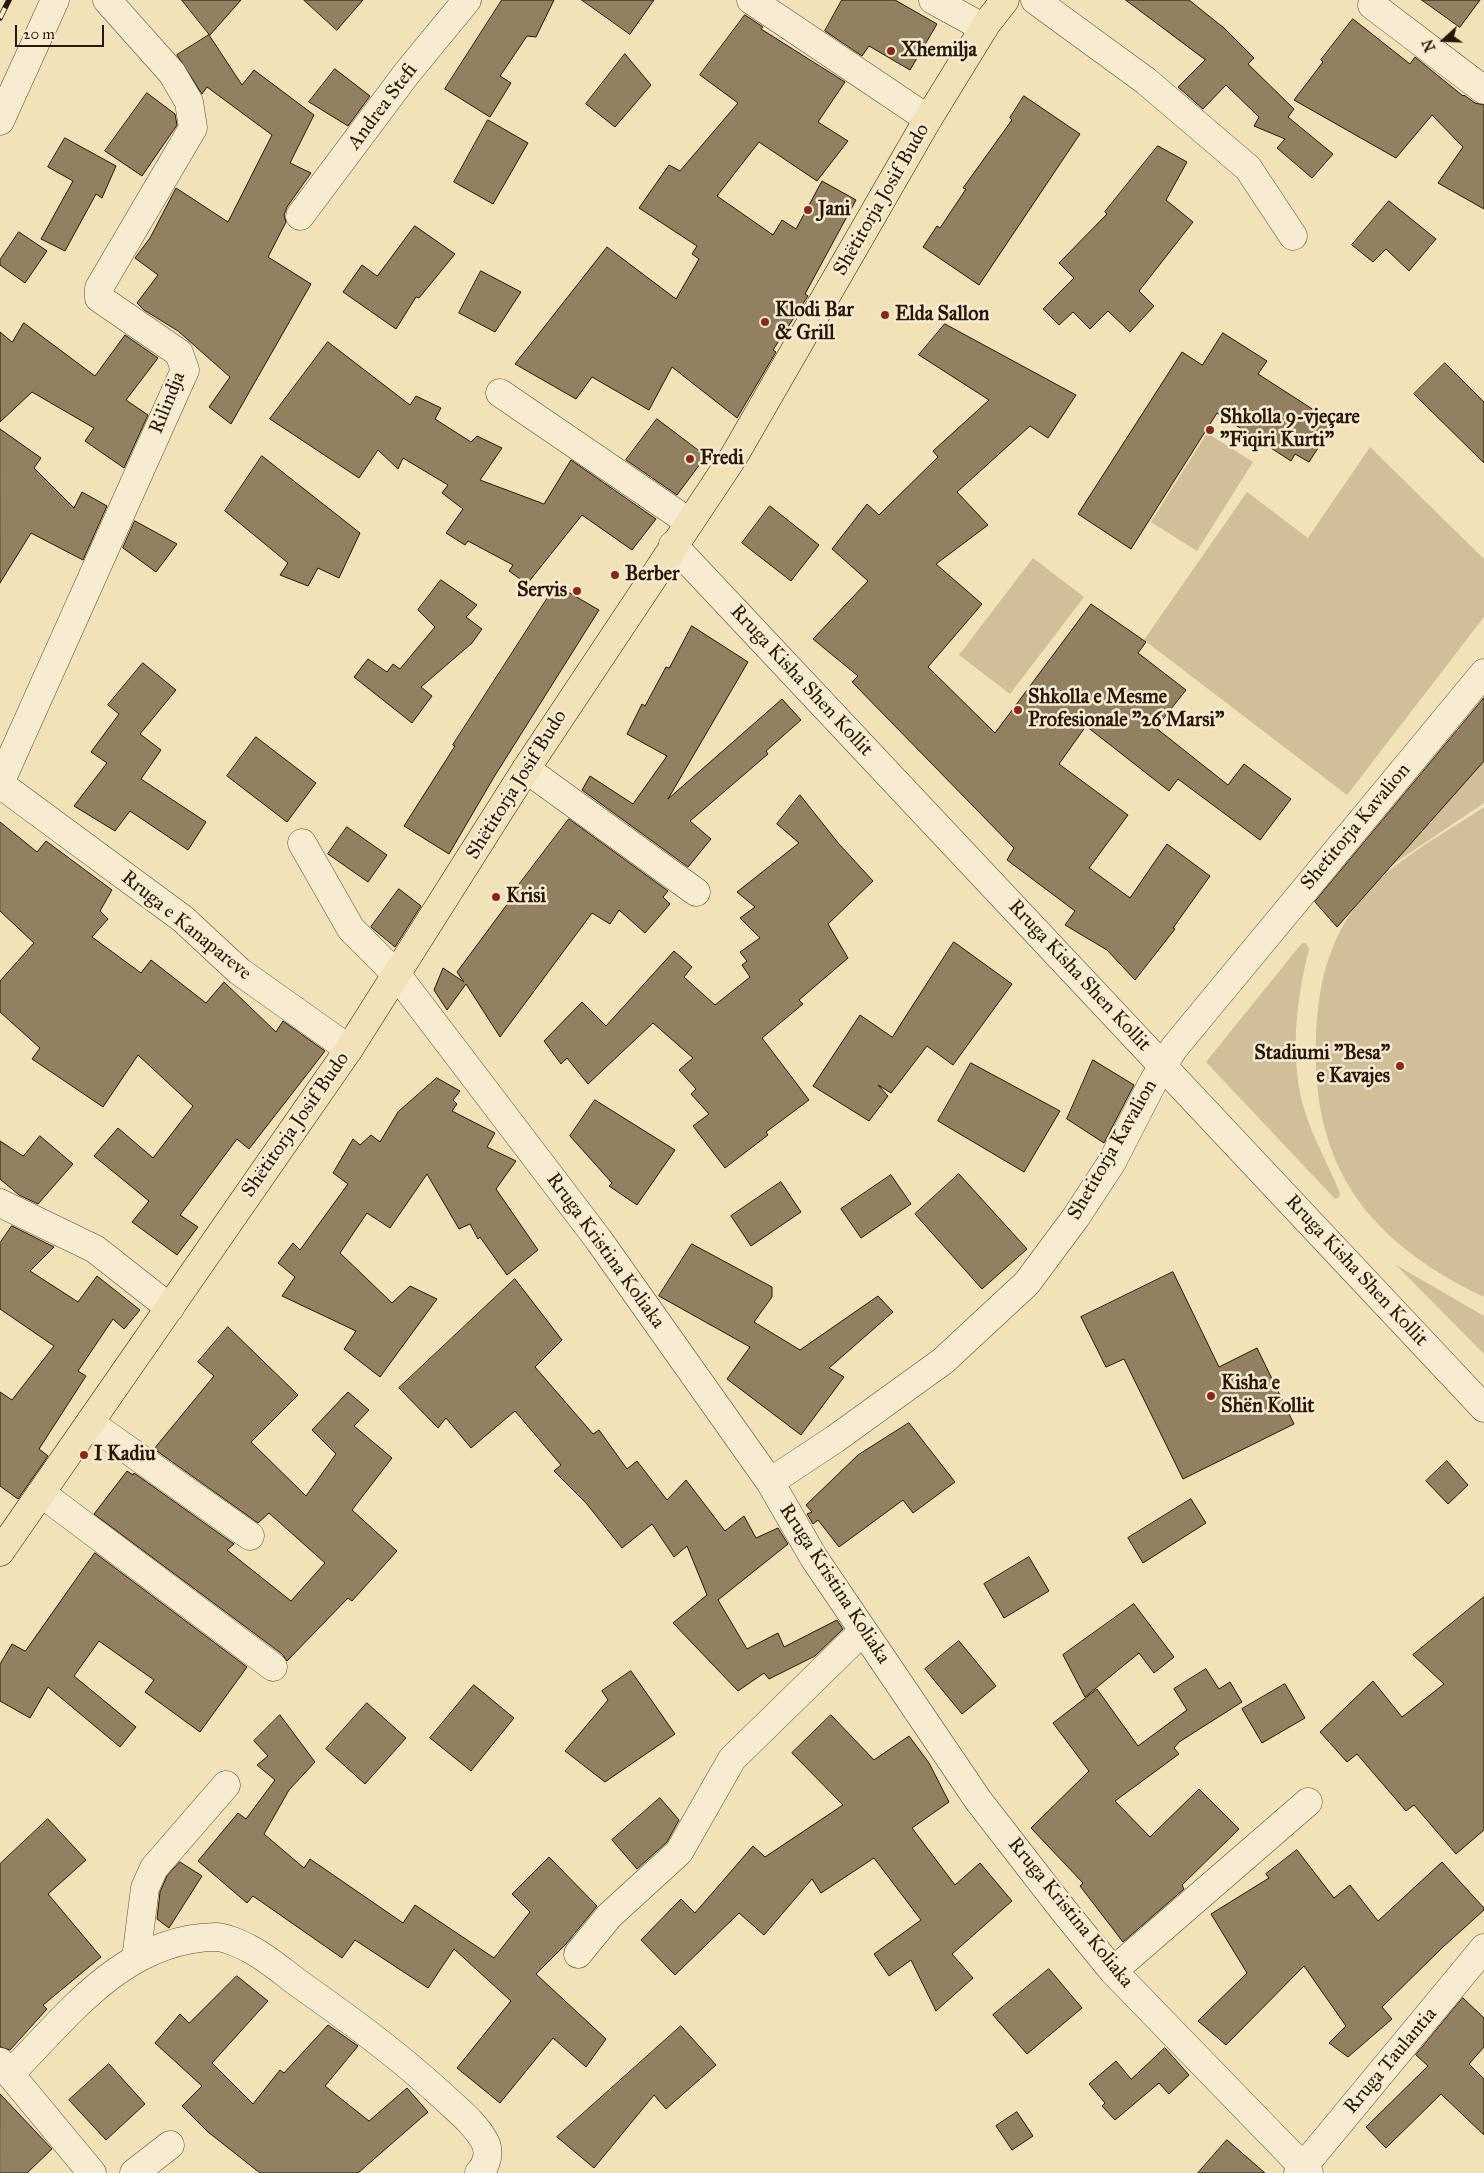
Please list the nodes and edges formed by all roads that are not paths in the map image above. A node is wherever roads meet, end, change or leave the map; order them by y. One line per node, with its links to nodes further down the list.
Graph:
1 (55, 0): 12 (street)
2 (106, 0): 20 (street, Rilindja)
3 (467, 0): 13 (street, Andrea Stefi)
4 (750, 0): 11 (street)
5 (933, 0): 9 (street)
6 (1005, 0): 9 (main road, Shëtitorja Josif Budo)
7 (1035, 0): 14 (street)
8 (1372, 5): 10 (street)
9 (984, 28): 11 (main road, Shëtitorja Josif Budo)
10 (1484, 90)
11 (928, 119): 16 (main road, Shëtitorja Josif Budo)
12 (0, 120)
13 (300, 216)
14 (1293, 236)
15 (500, 393): 16 (street)
16 (689, 522): 17 (main road, Shëtitorja Josif Budo)
17 (673, 545): 19 (main road, Shëtitorja Josif Budo); 25 (street, Rruga Kisha Shen Kollit)
18 (1484, 673): 25 (street, Shetitorja Kavalion)
19 (526, 769): 22 (street); 23 (main road, Shëtitorja Josif Budo)
20 (0, 784): 24 (street, Rruga e Kanapareve)
21 (302, 843): 23 (street, Rruga Kristina Koliaka)
22 (696, 892)
23 (397, 975): 24 (main road, Shëtitorja Josif Budo); 30 (street, Rruga Kristina Koliaka)
24 (349, 1049): 27 (main road, Shëtitorja Josif Budo)
25 (1163, 1065): 28 (street, Rruga Kisha Shen Kollit); 30 (street, Shetitorja Kavalion)
26 (0, 1203): 27 (street)
27 (170, 1308): 29 (main road, Shëtitorja Josif Budo)
28 (1484, 1408)
29 (90, 1423): 31 (main road, Shëtitorja Josif Budo); 32 (street)
30 (770, 1482): 34 (street, Rruga Kristina Koliaka)
31 (42, 1493): 33 (main road, Shëtitorja Josif Budo); 35 (street)
32 (250, 1536)
33 (0, 1552)
34 (863, 1631): 39 (street); 41 (street, Rruga Kristina Koliaka)
35 (273, 1667)
36 (226, 1785): 40 (street)
37 (1308, 1802): 41 (street)
38 (1484, 1948): 44 (street, Rruga Taulantia)
39 (578, 1954)
40 (136, 1958): 42 (street); 47 (street)
41 (1113, 1971): 44 (street, Rruga Kristina Koliaka)
42 (5, 2068): 45 (street)
43 (170, 2145): 46 (street)
44 (1303, 2171)
45 (92, 2173)
46 (134, 2173)
47 (479, 2173)

